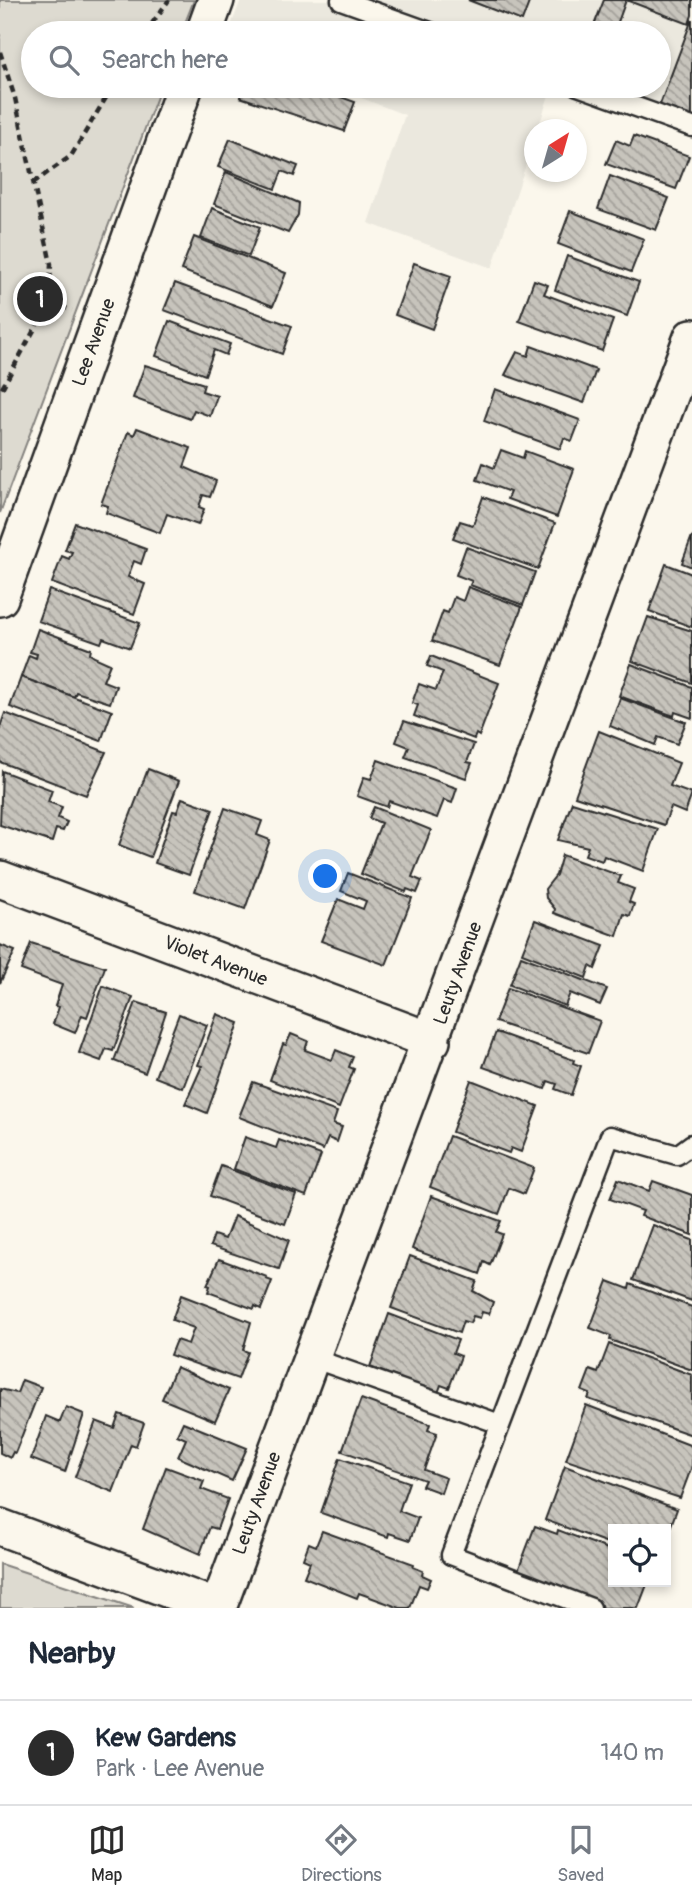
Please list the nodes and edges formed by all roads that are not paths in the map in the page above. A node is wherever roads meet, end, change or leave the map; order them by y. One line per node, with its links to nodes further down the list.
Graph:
1 (216, 0): 3 (street)
2 (341, 0): 4 (lane)
3 (208, 21)
4 (400, 21)
5 (182, 98): 9 (street, Lee Avenue)
6 (611, 98): 7 (lane)
7 (692, 127)
8 (692, 337): 11 (street, Leuty Avenue)
9 (0, 598)
10 (0, 879): 11 (street, Violet Avenue)
11 (432, 1041): 13 (street, Leuty Avenue)
12 (692, 1144): 14 (lane)
13 (309, 1357): 14 (lane); 16 (street, Leuty Avenue)
14 (500, 1424): 17 (lane)
15 (0, 1527): 16 (street)
16 (218, 1608)
17 (592, 1608)

